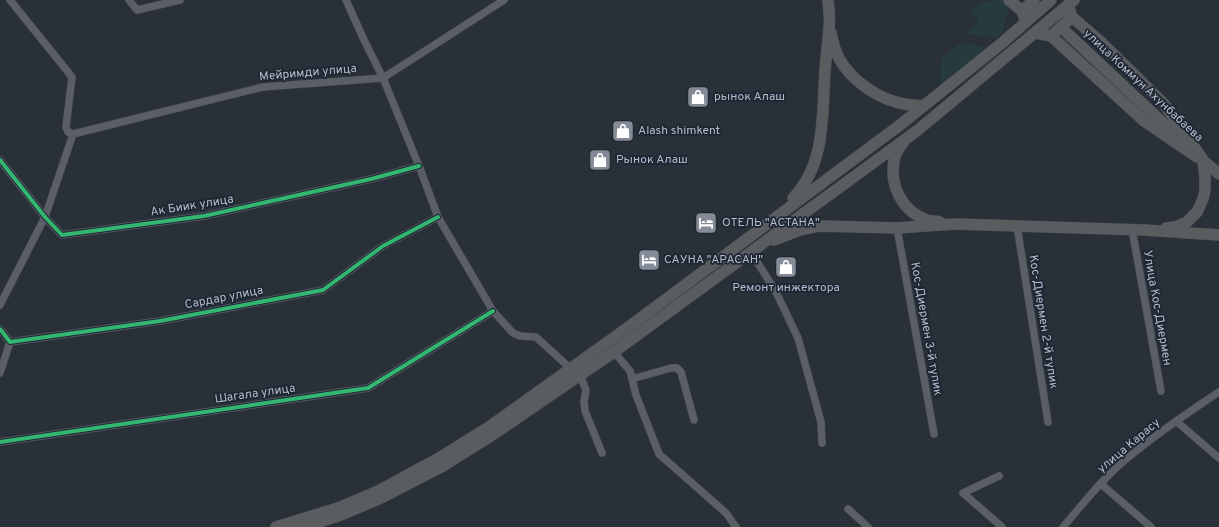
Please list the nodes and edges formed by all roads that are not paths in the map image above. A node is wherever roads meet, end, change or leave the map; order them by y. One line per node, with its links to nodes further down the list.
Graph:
1 (10, 0): 20 (street)
2 (129, 0): 3 (street)
3 (180, 0)
4 (346, 0): 18 (street)
5 (504, 0): 18 (street, Мейримди улица)
6 (828, 0): 14 (highway)
7 (1009, 0): 11 (highway)
8 (1034, 0): 11 (highway)
9 (1051, 0): 13 (highway)
10 (1071, 3): 12 (highway); 15 (highway)
11 (1022, 11): 13 (highway)
12 (1072, 17): 17 (highway); 23 (highway)
13 (1026, 22): 19 (highway)
14 (829, 27): 19 (highway); 30 (highway)
15 (1036, 33): 17 (highway); 21 (highway)
16 (1066, 33): 23 (highway, улица Коммун Ахунбабаева)
17 (1051, 36): 23 (highway)
18 (383, 78): 20 (street, Мейримди улица); 24 (street)
19 (923, 106): 30 (highway)
20 (73, 134): 26 (street)
21 (905, 138): 28 (highway); 35 (highway)
22 (0, 160): 26 (street, Ак Биик улица)
23 (1203, 160): 25 (highway, улица Коммун Ахунбабаева); 33 (highway)
24 (419, 166): 26 (street, Ак Биик улица); 27 (street)
25 (1219, 174)
26 (45, 217): 37 (street)
27 (438, 217): 38 (street); 40 (street, Сардар улица)
28 (954, 224): 29 (highway); 31 (highway)
29 (1017, 226): 32 (highway); 50 (street, Кос-Диермен 2-й тупик)
30 (762, 228): 42 (highway)
31 (897, 228): 35 (highway); 51 (street, Кос-Диермен 3-й тупик)
32 (1132, 229): 33 (highway); 46 (street, Улица Кос-Диермен)
33 (1144, 230): 34 (highway)
34 (1219, 235)
35 (760, 245): 36 (highway)
36 (750, 252): 41 (highway); 53 (street)
37 (0, 305)
38 (493, 311): 42 (street); 52 (street, Шагала улица)
39 (0, 329): 40 (street)
40 (10, 342): 43 (street)
41 (614, 352): 44 (highway); 45 (street)
42 (570, 368): 59 (highway)
43 (0, 374)
44 (580, 375): 54 (street); 60 (highway)
45 (632, 379): 48 (street); 61 (street)
46 (1161, 391)
47 (1219, 392): 49 (street, улица Карасу)
48 (694, 420)
49 (1176, 421): 55 (street); 57 (street, улица Карасу)
50 (1048, 422)
51 (934, 434)
52 (0, 442)
53 (822, 443)
54 (602, 453)
55 (1219, 458)
56 (999, 476): 63 (street)
57 (1101, 484): 64 (street, улица Карасу); 65 (street)
58 (848, 509): 62 (street)
59 (276, 527)
60 (304, 527)
61 (736, 527)
62 (868, 527)
63 (1002, 527)
64 (1063, 527)
65 (1151, 527)

